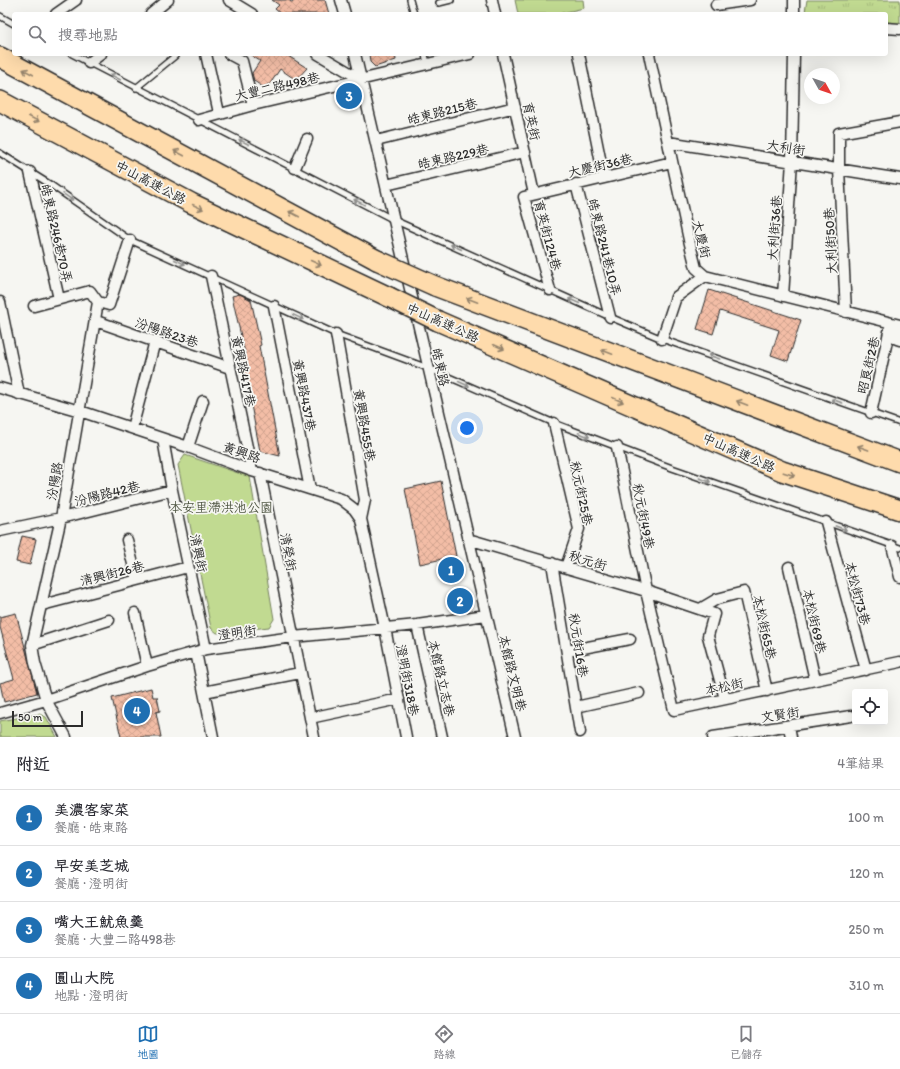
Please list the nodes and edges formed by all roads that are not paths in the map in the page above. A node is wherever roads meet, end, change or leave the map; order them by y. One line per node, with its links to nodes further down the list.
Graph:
1 (76, 0): 12 (street)
2 (168, 0): 13 (street)
3 (229, 0): 14 (street)
4 (341, 0): 15 (street)
5 (410, 0): 16 (lane)
6 (451, 0): 10 (lane)
7 (492, 0): 17 (street)
8 (750, 0): 11 (street)
9 (794, 0): 18 (street)
10 (439, 3)
11 (716, 6)
12 (59, 12)
13 (153, 12)
14 (249, 12)
15 (344, 12)
16 (413, 12)
17 (495, 12)
18 (794, 12)
19 (0, 16): 20 (lane)
20 (12, 23)
21 (888, 28): 22 (street)
22 (900, 29)
23 (76, 56): 37 (lane)
24 (98, 56): 37 (street)
25 (175, 56): 39 (lane)
26 (206, 56): 43 (street)
27 (233, 56): 41 (street)
28 (321, 56): 38 (street)
29 (356, 56): 38 (street, 皓東路)
30 (452, 56): 36 (street, 大豐二路498巷)
31 (503, 56): 42 (street, 育英街)
32 (579, 56): 56 (street)
33 (649, 56): 48 (street, 大慶街)
34 (794, 56): 51 (street, 大利街36巷)
35 (0, 57): 93 (highway, one-way to 35, bridge)
36 (426, 59): 38 (street, 大豐二路498巷)
37 (89, 63): 39 (lane, one-way to 37)
38 (362, 80): 41 (street, 大豐二路498巷); 47 (street, 皓東路)
39 (136, 88): 44 (lane)
40 (0, 101): 97 (highway, 中山高速公路, one-way to 97, bridge)
41 (254, 105): 43 (street, 大豐二路498巷)
42 (515, 107): 47 (street, 皓東路215巷); 49 (street, 育英街)
43 (219, 113): 44 (street, 大豐二路498巷)
44 (199, 120): 53 (lane, one-way to 44)
45 (900, 122): 54 (street, 大利街50巷)
46 (307, 139): 53 (street)
47 (376, 141): 59 (street, 皓東路)
48 (668, 142): 51 (street, 大利街); 52 (street, 大慶街)
49 (525, 152): 59 (street, 皓東路229巷); 60 (street, 育英街)
50 (0, 153): 55 (lane)
51 (792, 161): 54 (street, 大利街); 66 (street, 大利街36巷)
52 (672, 162): 56 (street, 大慶街36巷); 64 (street, 大慶街)
53 (295, 168): 61 (lane, one-way to 53)
54 (839, 169): 57 (street, 大利街); 72 (street, 大利街50巷)
55 (30, 172): 62 (lane, one-way to 62); 67 (street, 皓東路246巷70弄)
56 (604, 178): 58 (street, 大慶街36巷)
57 (900, 179)
58 (576, 184): 60 (street, 大慶街36巷); 73 (street, 皓東路241巷10弄)
59 (386, 185): 61 (street, 皓東路)
60 (534, 194): 65 (street, 育英街124巷)
61 (394, 220): 65 (lane, one-way to 61); 81 (street, 皓東路)
62 (130, 240): 63 (lane, one-way to 63); 69 (street)
63 (211, 276): 71 (lane); 80 (street, 黃興路417巷)
64 (705, 276): 66 (street, 大慶街); 77 (street)
65 (550, 290): 73 (lane, one-way to 65)
66 (783, 296): 72 (street, 大慶街)
67 (58, 299): 69 (street, 皓東路246巷70弄); 70 (street, 皓東路246巷70弄)
68 (0, 302): 83 (street)
69 (98, 302): 74 (street, 汾陽路)
70 (34, 306)
71 (274, 306): 76 (lane, one-way to 76); 95 (street, 黃興路437巷)
72 (846, 312): 75 (street, 大慶街)
73 (610, 317): 77 (lane)
74 (96, 321): 79 (street, 汾陽路23巷); 85 (street, 汾陽路)
75 (897, 325): 78 (street); 86 (street, 昭良街2巷)
76 (336, 334): 81 (lane); 99 (street, 黃興路455巷)
77 (662, 339): 86 (lane, one-way to 77)
78 (900, 340)
79 (155, 341): 80 (street, 汾陽路23巷); 89 (street)
80 (230, 368): 94 (street, 黃興路417巷)
81 (428, 368): 87 (lane, one-way to 87); 102 (street, 皓東路)
82 (0, 388): 83 (street, 黃興路)
83 (19, 394): 85 (street, 黃興路)
84 (203, 401): 91 (street)
85 (80, 411): 89 (street, 黃興路); 98 (street, 汾陽路)
86 (871, 412): 88 (lane)
87 (554, 423): 92 (lane, one-way to 92); 107 (street, 秋元街25巷)
88 (900, 423)
89 (132, 428): 90 (street, 黃興路)
90 (163, 439): 91 (street, 黃興路); 96 (street, 清興街)
91 (188, 447): 94 (street, 黃興路)
92 (617, 447): 100 (lane, one-way to 100); 111 (street, 秋元街49巷)
93 (900, 462)
94 (256, 472): 95 (street, 黃興路); 119 (street, 清榮街)
95 (310, 489): 99 (street, 黃興路)
96 (172, 490): 98 (street, 汾陽路42巷); 106 (street, 清興街)
97 (900, 510)
98 (61, 518): 101 (street, 汾陽路42巷); 112 (street, 汾陽路)
99 (361, 520): 118 (street, 黃興路)
100 (826, 522): 104 (lane, one-way to 104); 127 (street, 本松街73巷)
101 (0, 531)
102 (468, 539): 105 (street, 秋元街); 115 (street, 皓東路)
103 (127, 540): 110 (street)
104 (896, 547): 109 (street)
105 (552, 563): 107 (street, 秋元街); 124 (street, 秋元街16巷)
106 (188, 567): 110 (street, 清興街26巷); 122 (street, 清興街)
107 (566, 567): 111 (street, 秋元街)
108 (789, 567): 129 (street, 本松街69巷)
109 (900, 577)
110 (137, 580): 112 (street, 清興街26巷)
111 (646, 591): 113 (street, 秋元街); 134 (street, 本松街)
112 (42, 605): 121 (street, 汾陽路)
113 (700, 609): 130 (street, 本松街65巷); 134 (street, 秋元街)
114 (135, 613): 126 (street)
115 (486, 615): 117 (street, 澄明街); 147 (street, 本館路文明巷)
116 (109, 620): 121 (street)
117 (417, 625): 118 (street, 澄明街); 146 (street, 本館路立志巷)
118 (385, 628): 119 (street, 澄明街); 133 (street, 澄明街318巷)
119 (293, 637): 122 (street, 澄明街); 128 (street, 清榮街)
120 (630, 639): 124 (street)
121 (32, 645): 135 (street, 汾陽路)
122 (206, 649): 123 (street, 澄明街)
123 (196, 652): 126 (street, 澄明街); 131 (street)
124 (567, 652): 136 (street, 秋元街16巷)
125 (900, 662): 127 (street, 本松街)
126 (147, 666): 135 (street, 澄明街)
127 (866, 670): 129 (street, 本松街)
128 (300, 673): 131 (street); 139 (street, 清榮街)
129 (815, 680): 130 (street, 本松街)
130 (767, 690): 134 (street, 本松街)
131 (204, 692): 143 (street)
132 (639, 692): 136 (street)
133 (399, 699): 139 (street); 145 (street, 澄明街318巷)
134 (725, 699)
135 (46, 700): 137 (street, 澄明街); 142 (street, 汾陽路)
136 (576, 707): 141 (street, 秋元街16巷)
137 (0, 713)
138 (851, 716): 140 (street, 文賢街)
139 (310, 718): 144 (street, 清榮街)
140 (789, 726): 148 (street, 文賢街); 149 (street)
141 (580, 732)
142 (66, 737)
143 (213, 737)
144 (314, 737)
145 (406, 737)
146 (442, 737)
147 (515, 737)
148 (713, 737)
149 (791, 737)

